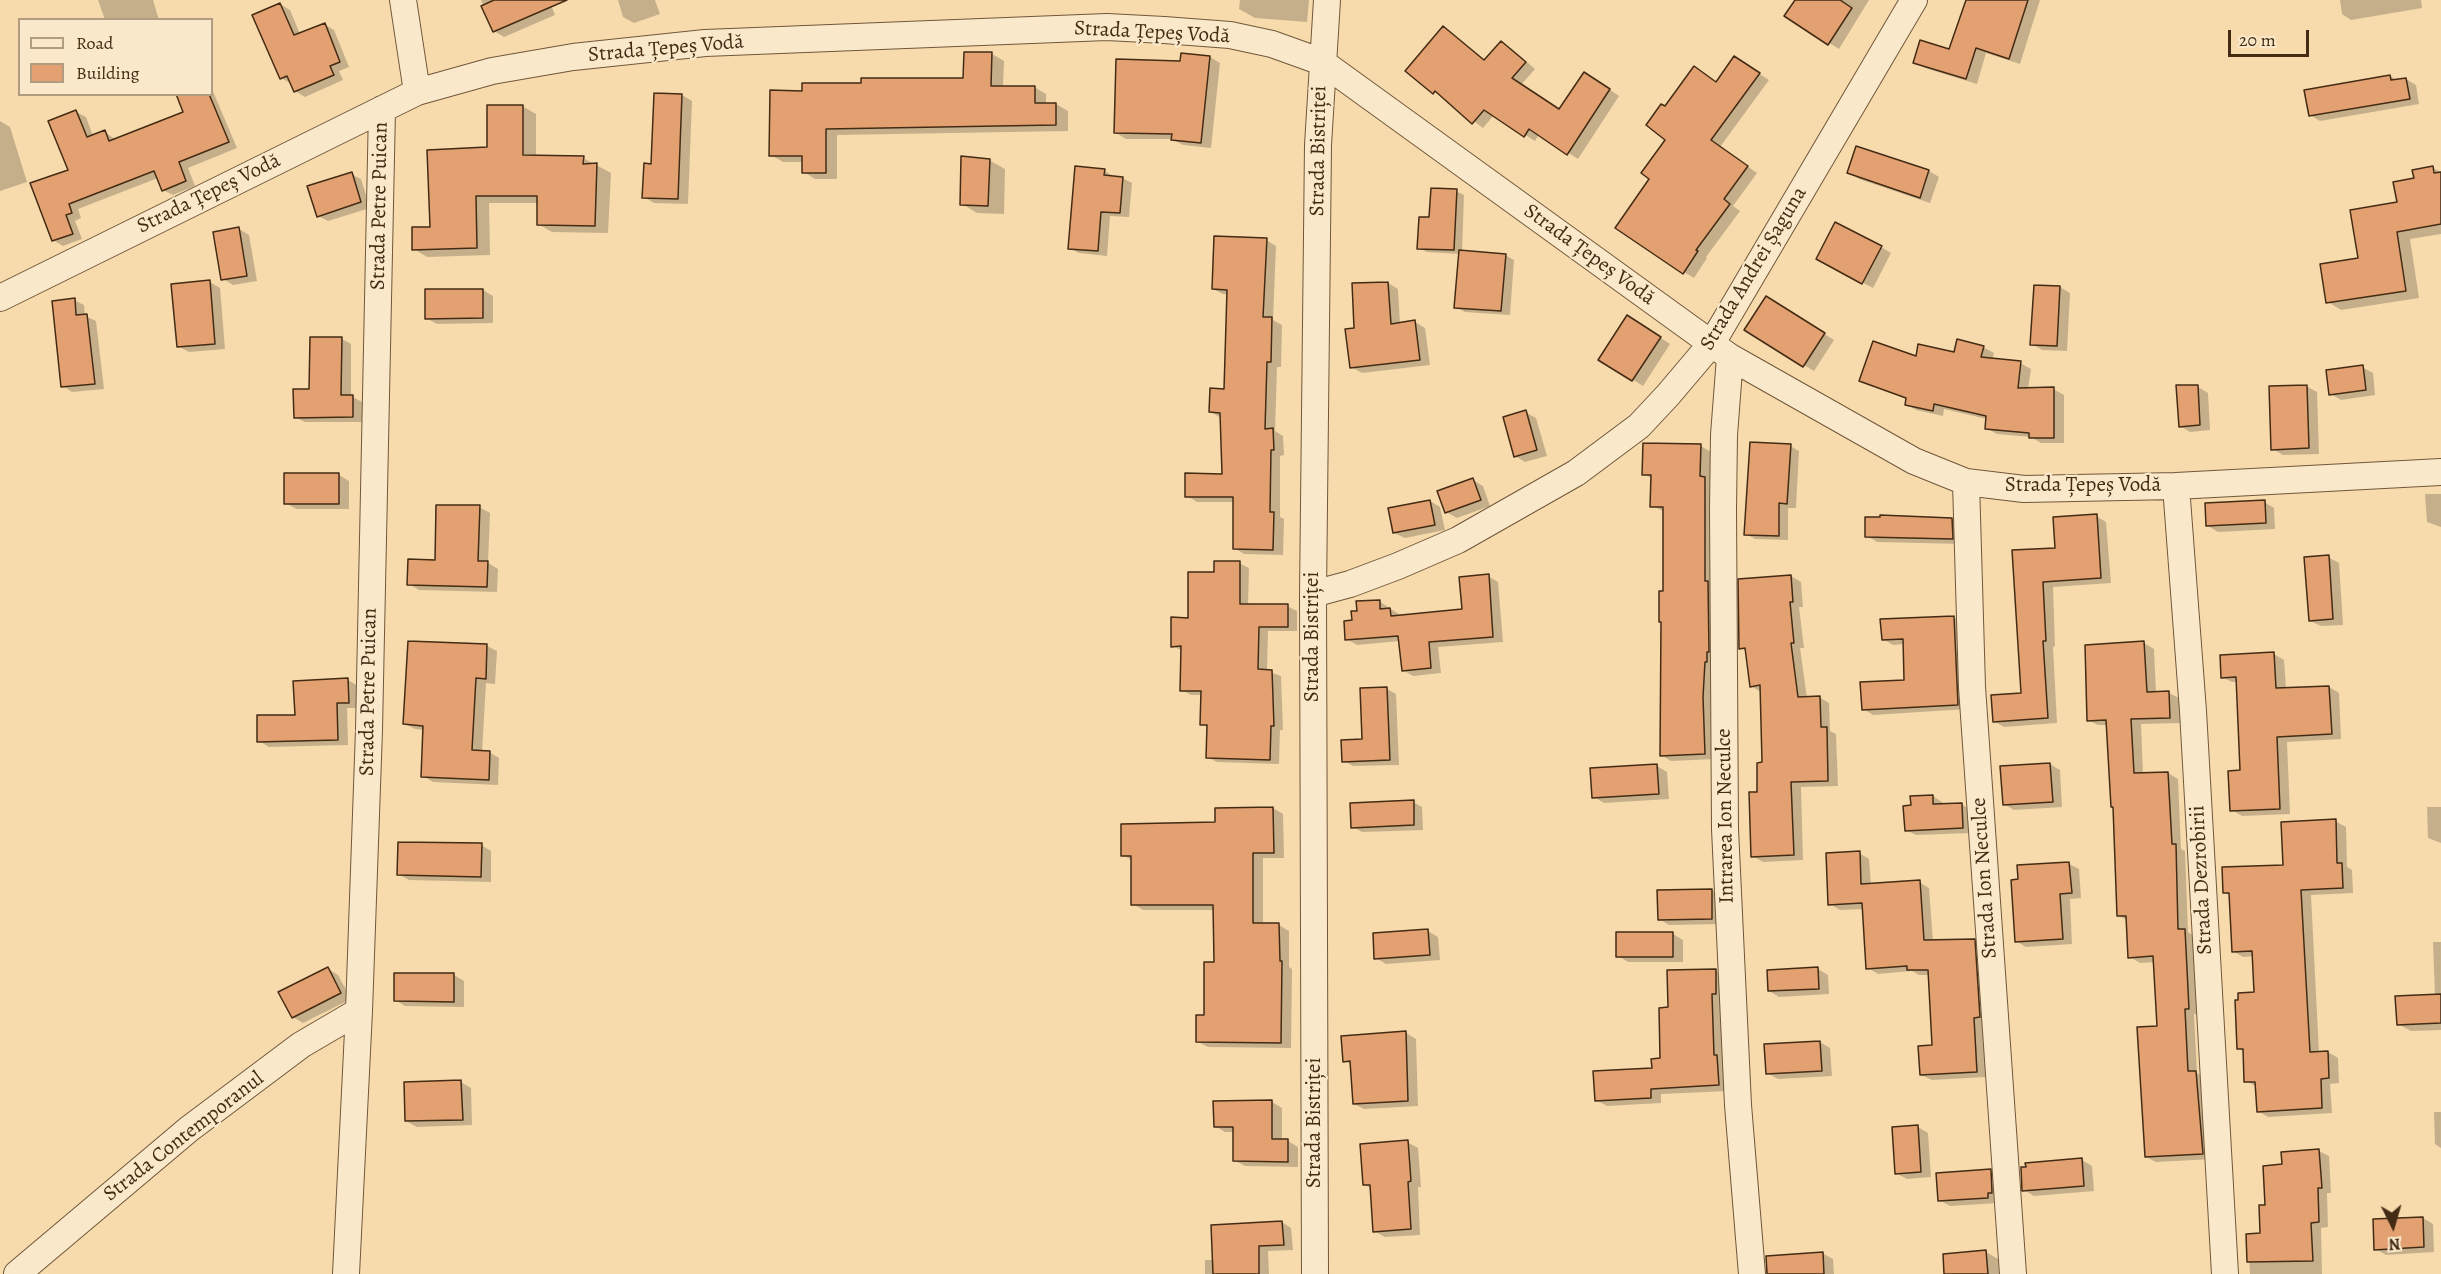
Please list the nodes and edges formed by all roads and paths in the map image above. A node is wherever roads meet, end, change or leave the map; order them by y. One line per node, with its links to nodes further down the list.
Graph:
1 (404, 0): 5 (street)
2 (1327, 0): 4 (street, Strada Bistriței)
3 (1914, 0): 8 (street, Strada Andrei Șaguna)
4 (1322, 62): 5 (street, Strada Țepeș Vodă); 8 (street, Strada Țepeș Vodă); 12 (street, Strada Bistriței)
5 (417, 92): 6 (street, Strada Țepeș Vodă)
6 (382, 109): 7 (street, Strada Țepeș Vodă); 13 (street, Strada Petre Puican)
7 (0, 298)
8 (1721, 350): 10 (street, Strada Țepeș Vodă); 12 (street, Strada Andrei Șaguna); 17 (street, Intrarea Ion Neculce)
9 (2441, 472): 11 (street, Strada Țepeș Vodă)
10 (1966, 482): 11 (street, Strada Țepeș Vodă); 18 (street, Strada Ion Neculce)
11 (2176, 486): 19 (street, Strada Dezrobirii)
12 (1313, 594): 16 (street, Strada Bistriței)
13 (359, 1011): 14 (street, Strada Contemporanul); 15 (street, Strada Petre Puican)
14 (17, 1274)
15 (346, 1274)
16 (1316, 1274)
17 (1752, 1274)
18 (2013, 1274)
19 (2225, 1274)

